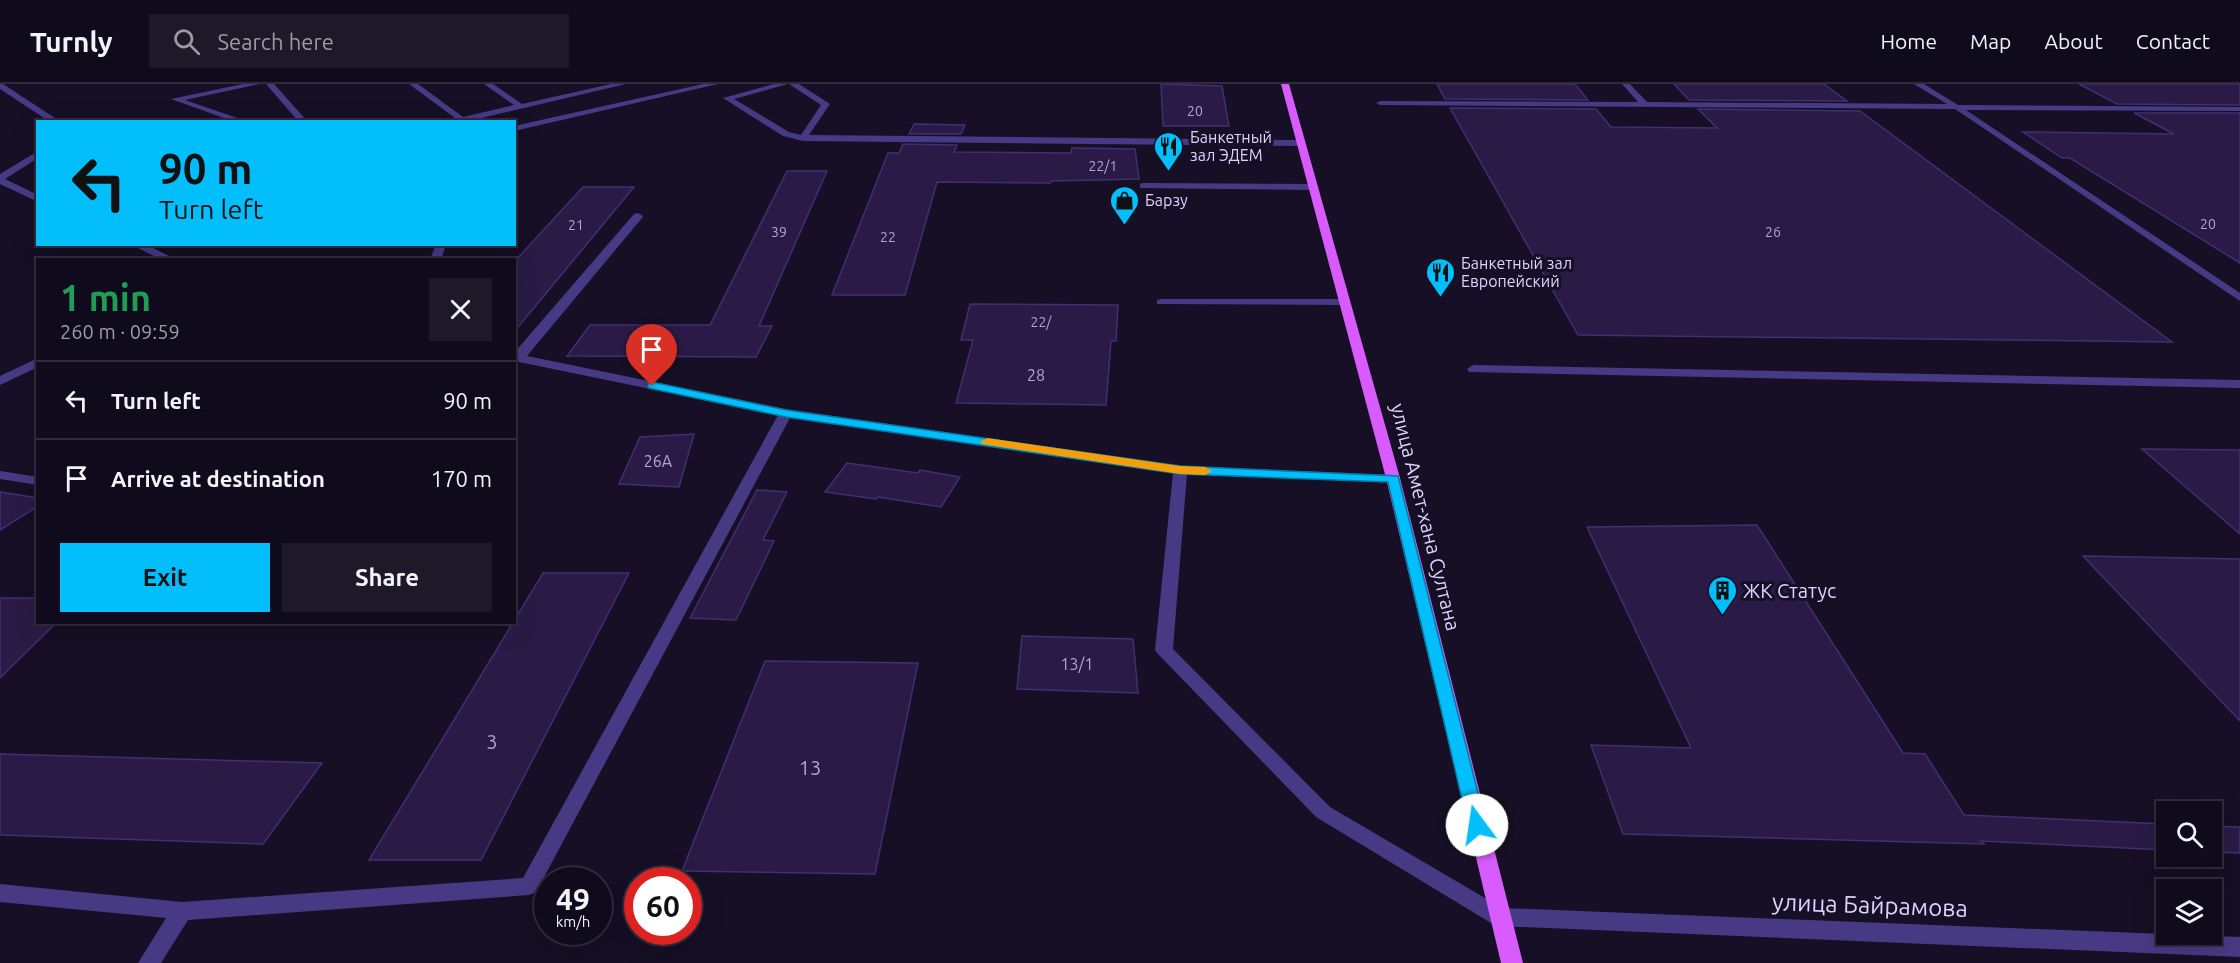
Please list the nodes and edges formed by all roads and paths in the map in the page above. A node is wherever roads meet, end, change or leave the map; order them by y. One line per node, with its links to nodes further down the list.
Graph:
1 (256, 84): 22 (street)
2 (270, 84): 23 (street)
3 (413, 84): 20 (street)
4 (488, 84): 17 (street)
5 (622, 84): 17 (street)
6 (714, 84): 25 (street)
7 (720, 84): 14 (street)
8 (784, 84): 14 (street)
9 (793, 84): 26 (street)
10 (1285, 84): 27 (main road, улица Амет-хана Султана)
11 (1626, 84): 16 (street)
12 (1918, 84): 18 (street)
13 (0, 86): 21 (street)
14 (727, 98): 26 (street)
15 (1380, 103): 16 (street)
16 (1644, 104): 18 (street)
17 (520, 106): 20 (street)
18 (1955, 106): 19 (street); 36 (street)
19 (2240, 109)
20 (461, 119): 24 (street)
21 (54, 120)
22 (239, 120)
23 (302, 120)
24 (457, 120)
25 (516, 129)
26 (803, 138): 27 (street)
27 (1302, 142): 31 (main road, улица Амет-хана Султана)
28 (36, 155): 29 (street)
29 (0, 179): 32 (street)
30 (1143, 186): 31 (street)
31 (1314, 187): 38 (main road, улица Амет-хана Султана)
32 (36, 198)
33 (638, 216): 39 (street)
34 (140, 246): 35 (street)
35 (167, 258)
36 (2240, 298)
37 (1161, 302): 38 (street)
38 (1344, 302): 47 (main road, улица Амет-хана Султана)
39 (517, 358): 44 (street)
40 (36, 363): 42 (street)
41 (1473, 369): 43 (street)
42 (0, 381)
43 (2240, 384)
44 (786, 413): 45 (street); 50 (street)
45 (1180, 470): 47 (street); 51 (street)
46 (0, 475): 48 (street)
47 (1393, 478): 51 (main road, улица Амет-хана Султана)
48 (36, 481)
49 (0, 893): 50 (street)
50 (182, 911): 53 (street)
51 (1499, 917): 52 (street, улица Байрамова); 54 (main road, улица Амет-хана Султана)
52 (2240, 947)
53 (149, 963)
54 (1512, 963)

